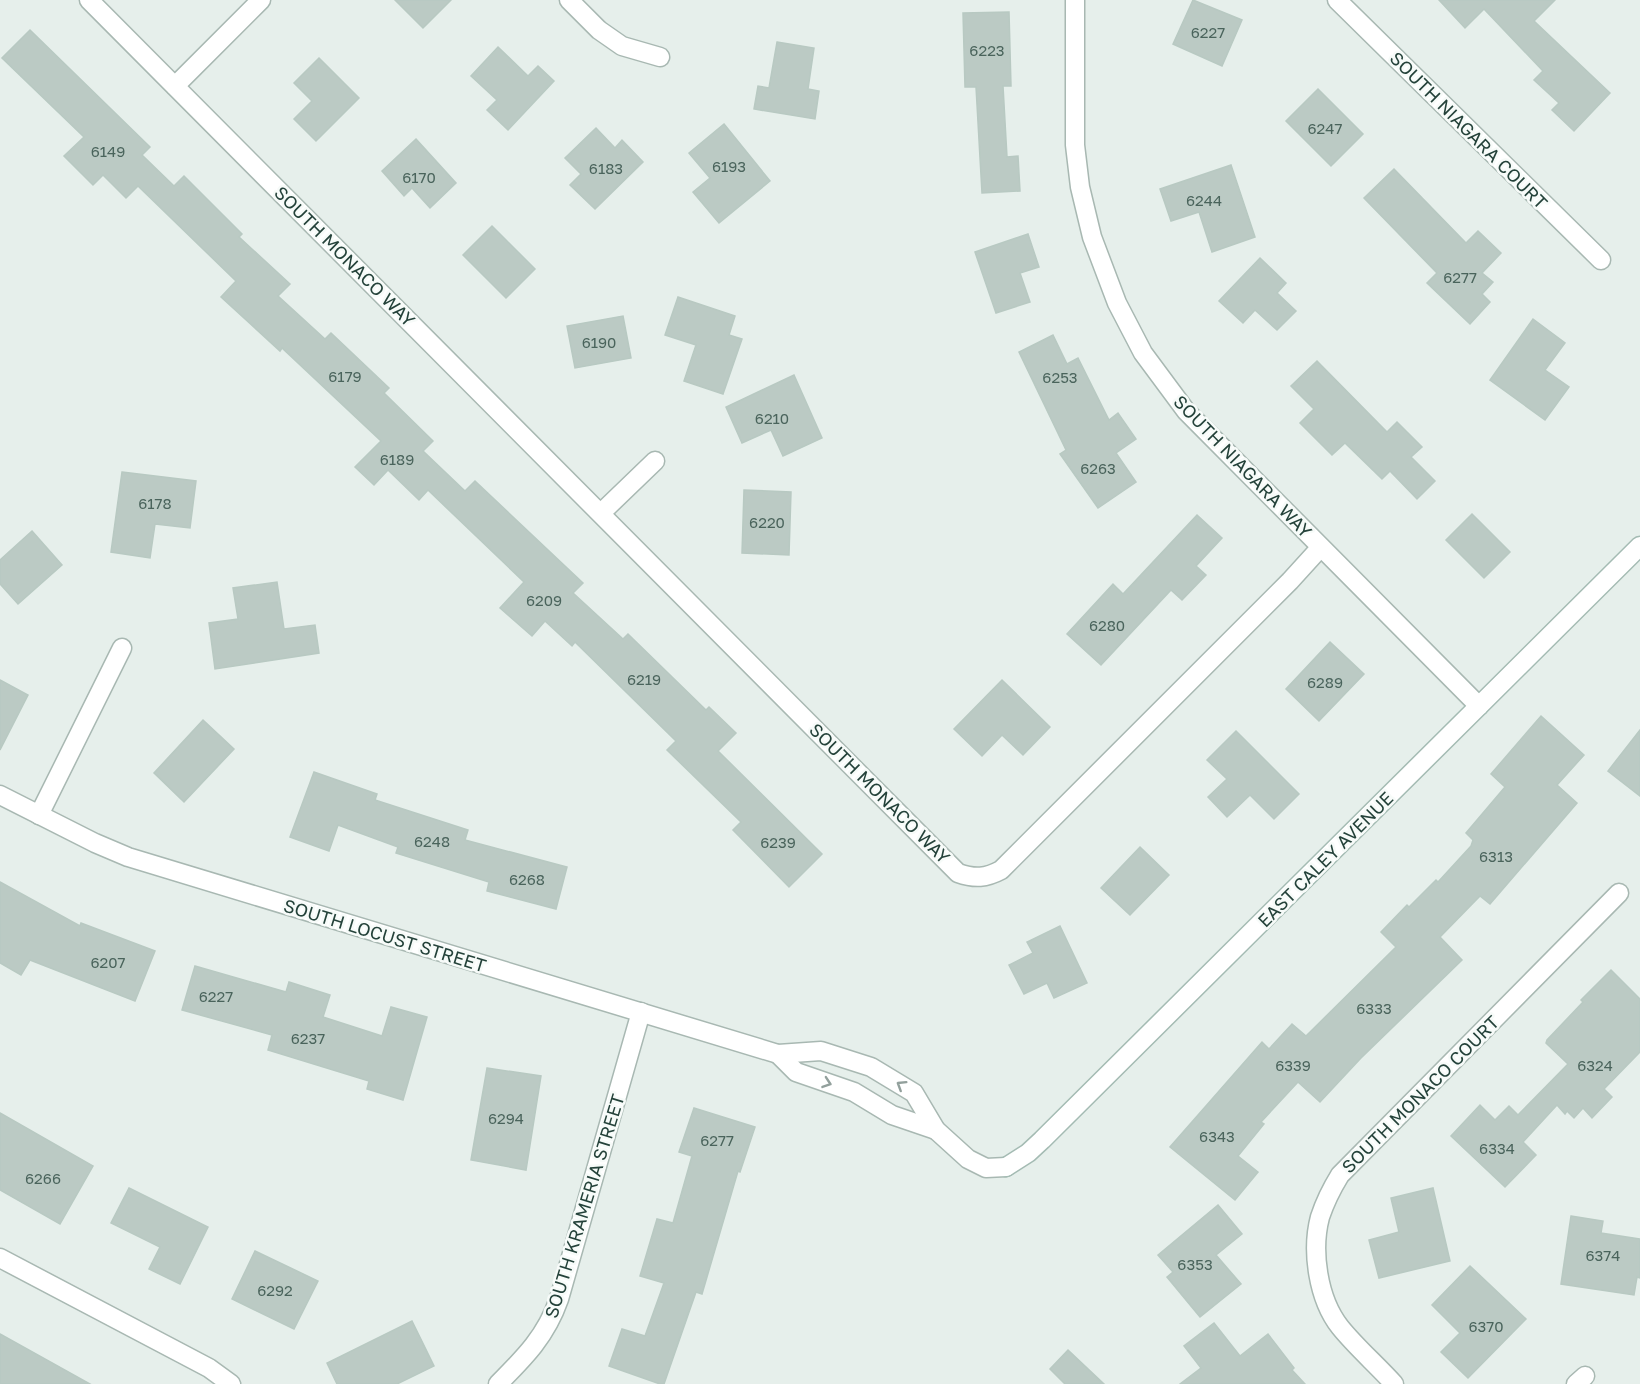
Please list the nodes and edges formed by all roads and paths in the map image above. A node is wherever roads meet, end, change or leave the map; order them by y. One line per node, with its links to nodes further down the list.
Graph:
1 (89, 0): 7 (street, SOUTH MONACO WAY)
2 (261, 0): 7 (street)
3 (569, 0): 6 (street)
4 (1075, 0): 12 (street, SOUTH NIAGARA WAY)
5 (1337, 0): 8 (street, SOUTH NIAGARA COURT)
6 (660, 57)
7 (175, 86): 10 (street, SOUTH MONACO WAY)
8 (1601, 260)
9 (655, 461): 10 (street)
10 (601, 513): 12 (street, SOUTH MONACO WAY)
11 (1640, 546): 14 (street, EAST CALEY AVENUE)
12 (1320, 548): 14 (street, SOUTH NIAGARA WAY)
13 (122, 648): 16 (street)
14 (1479, 706): 21 (street, EAST CALEY AVENUE)
15 (0, 795): 16 (street, SOUTH LOCUST STREET)
16 (39, 815): 18 (street, SOUTH LOCUST STREET)
17 (1619, 893): 25 (street, SOUTH MONACO COURT)
18 (641, 1012): 19 (street, SOUTH LOCUST STREET); 24 (street, SOUTH KRAMERIA STREET)
19 (778, 1054): 20 (street, SOUTH LOCUST STREET, one-way to 20); 20 (street, SOUTH LOCUST STREET, one-way to 19)
20 (936, 1130): 21 (street, SOUTH LOCUST STREET)
21 (1006, 1167)
22 (0, 1258): 23 (street)
23 (231, 1384)
24 (498, 1384)
25 (1394, 1384)

